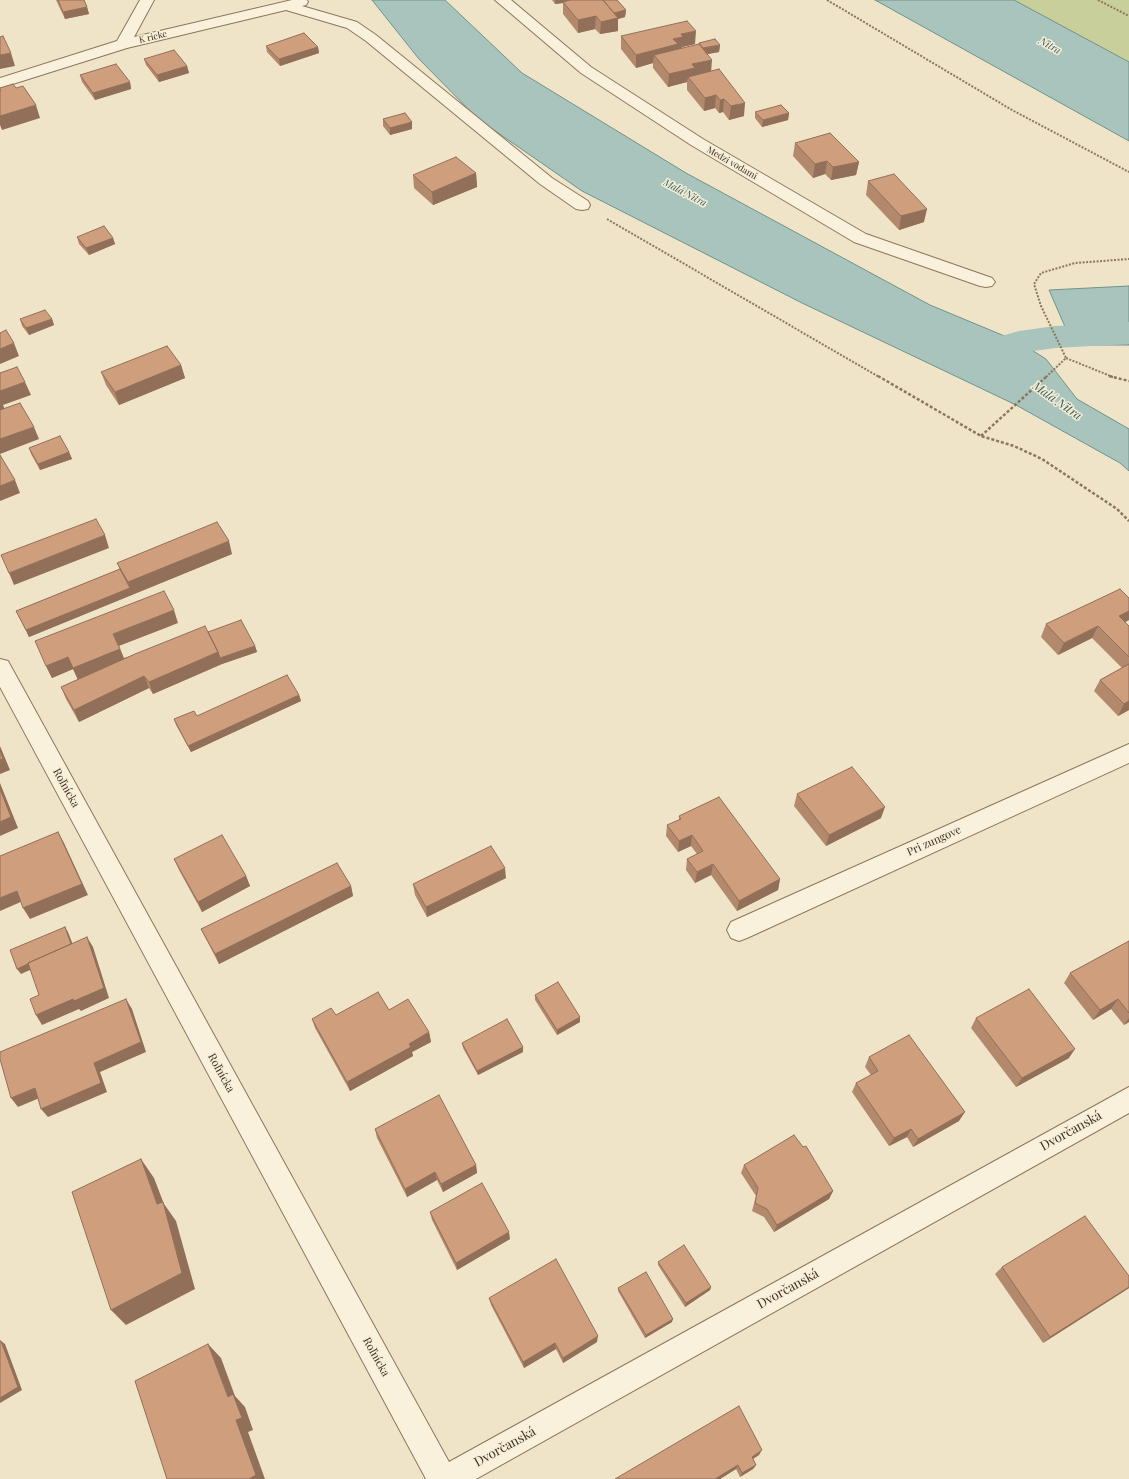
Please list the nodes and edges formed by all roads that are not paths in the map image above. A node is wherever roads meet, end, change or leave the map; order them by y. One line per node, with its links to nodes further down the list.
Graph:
1 (147, 0): 5 (street)
2 (308, 0): 4 (street, K rieke)
3 (502, 0): 8 (street, Medzi vodami)
4 (286, 6): 5 (street, K rieke); 7 (street)
5 (123, 44): 6 (street, K rieke)
6 (0, 83)
7 (582, 205)
8 (986, 282)
9 (0, 667): 13 (street, Roľnícka)
10 (1129, 753): 11 (street, Pri zungove)
11 (739, 930)
12 (1129, 1099): 14 (street, Dvorčanská)
13 (442, 1479)
14 (447, 1479)

